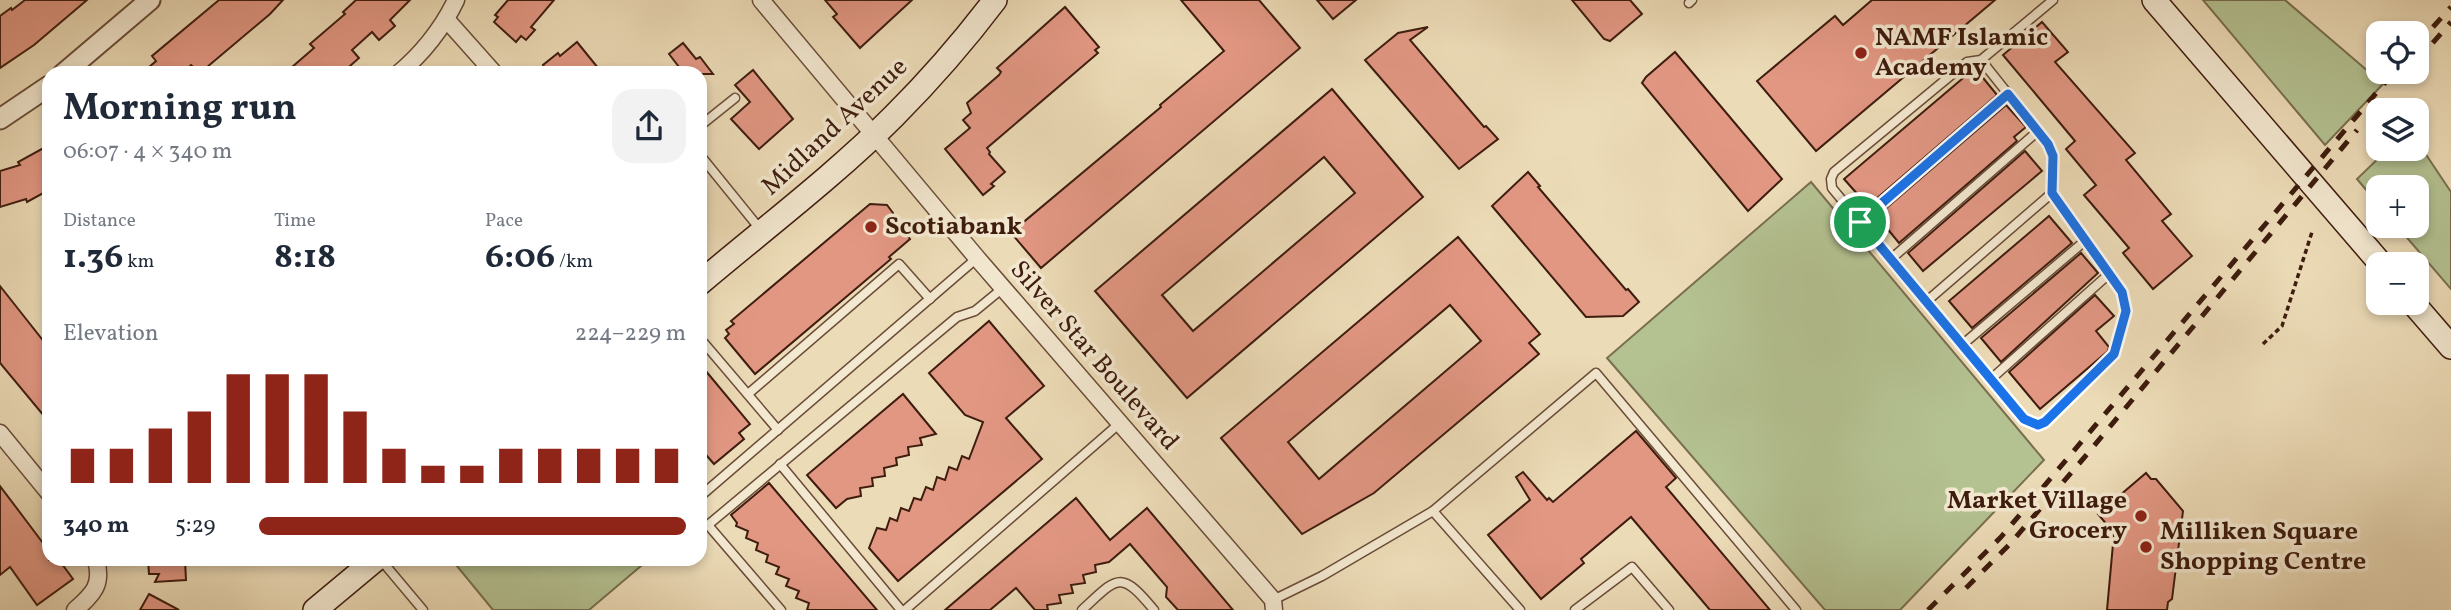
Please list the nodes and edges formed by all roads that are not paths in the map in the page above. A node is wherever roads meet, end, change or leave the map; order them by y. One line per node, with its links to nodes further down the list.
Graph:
1 (150, 0): 9 (street)
2 (456, 0): 7 (street)
3 (995, 0): 18 (main road, Midland Avenue)
4 (2053, 0): 8 (lane)
5 (2154, 0): 24 (main road)
6 (765, 2): 18 (street, Silver Star Boulevard)
7 (446, 19): 10 (street); 11 (street)
8 (1981, 60): 13 (lane); 21 (lane)
9 (72, 66)
10 (406, 66)
11 (488, 66)
12 (42, 91): 15 (street)
13 (2008, 94): 17 (lane); 21 (lane)
14 (735, 98): 16 (lane)
15 (0, 119)
16 (707, 120)
17 (2038, 131): 20 (lane); 26 (lane)
18 (874, 135): 22 (main road, Midland Avenue); 25 (street, Silver Star Boulevard)
19 (707, 164): 22 (lane)
20 (2052, 193): 23 (lane); 31 (lane)
21 (1860, 222): 26 (lane)
22 (762, 231): 28 (main road, Midland Avenue)
23 (2086, 240): 27 (lane); 33 (lane)
24 (2371, 252)
25 (977, 258): 29 (street, Silver Star Boulevard); 30 (lane)
26 (1891, 259): 31 (lane)
27 (2109, 274): 36 (lane); 36 (lane)
28 (707, 277)
29 (1003, 289): 38 (street, Silver Star Boulevard); 41 (lane)
30 (930, 299): 37 (lane); 39 (lane)
31 (1927, 301): 33 (lane)
32 (2423, 315): 35 (main road)
33 (1962, 345): 36 (lane)
34 (707, 346): 37 (lane)
35 (2451, 347)
36 (1991, 379)
37 (748, 394): 39 (lane)
38 (1120, 423): 48 (street, Silver Star Boulevard); 53 (lane)
39 (778, 430): 43 (lane)
40 (0, 433): 42 (street)
41 (780, 464): 52 (lane); 53 (lane)
42 (42, 484)
43 (707, 491)
44 (1433, 510): 48 (lane); 56 (lane); 59 (lane)
45 (98, 566): 49 (street)
46 (367, 566): 50 (main road)
47 (386, 566): 51 (lane)
48 (1274, 605)
49 (75, 610)
50 (314, 610)
51 (423, 610)
52 (781, 610)
53 (903, 610)
54 (1082, 610): 55 (lane)
55 (1154, 610)
56 (1520, 610)
57 (1575, 610): 58 (lane)
58 (1669, 610)
59 (1796, 610)

